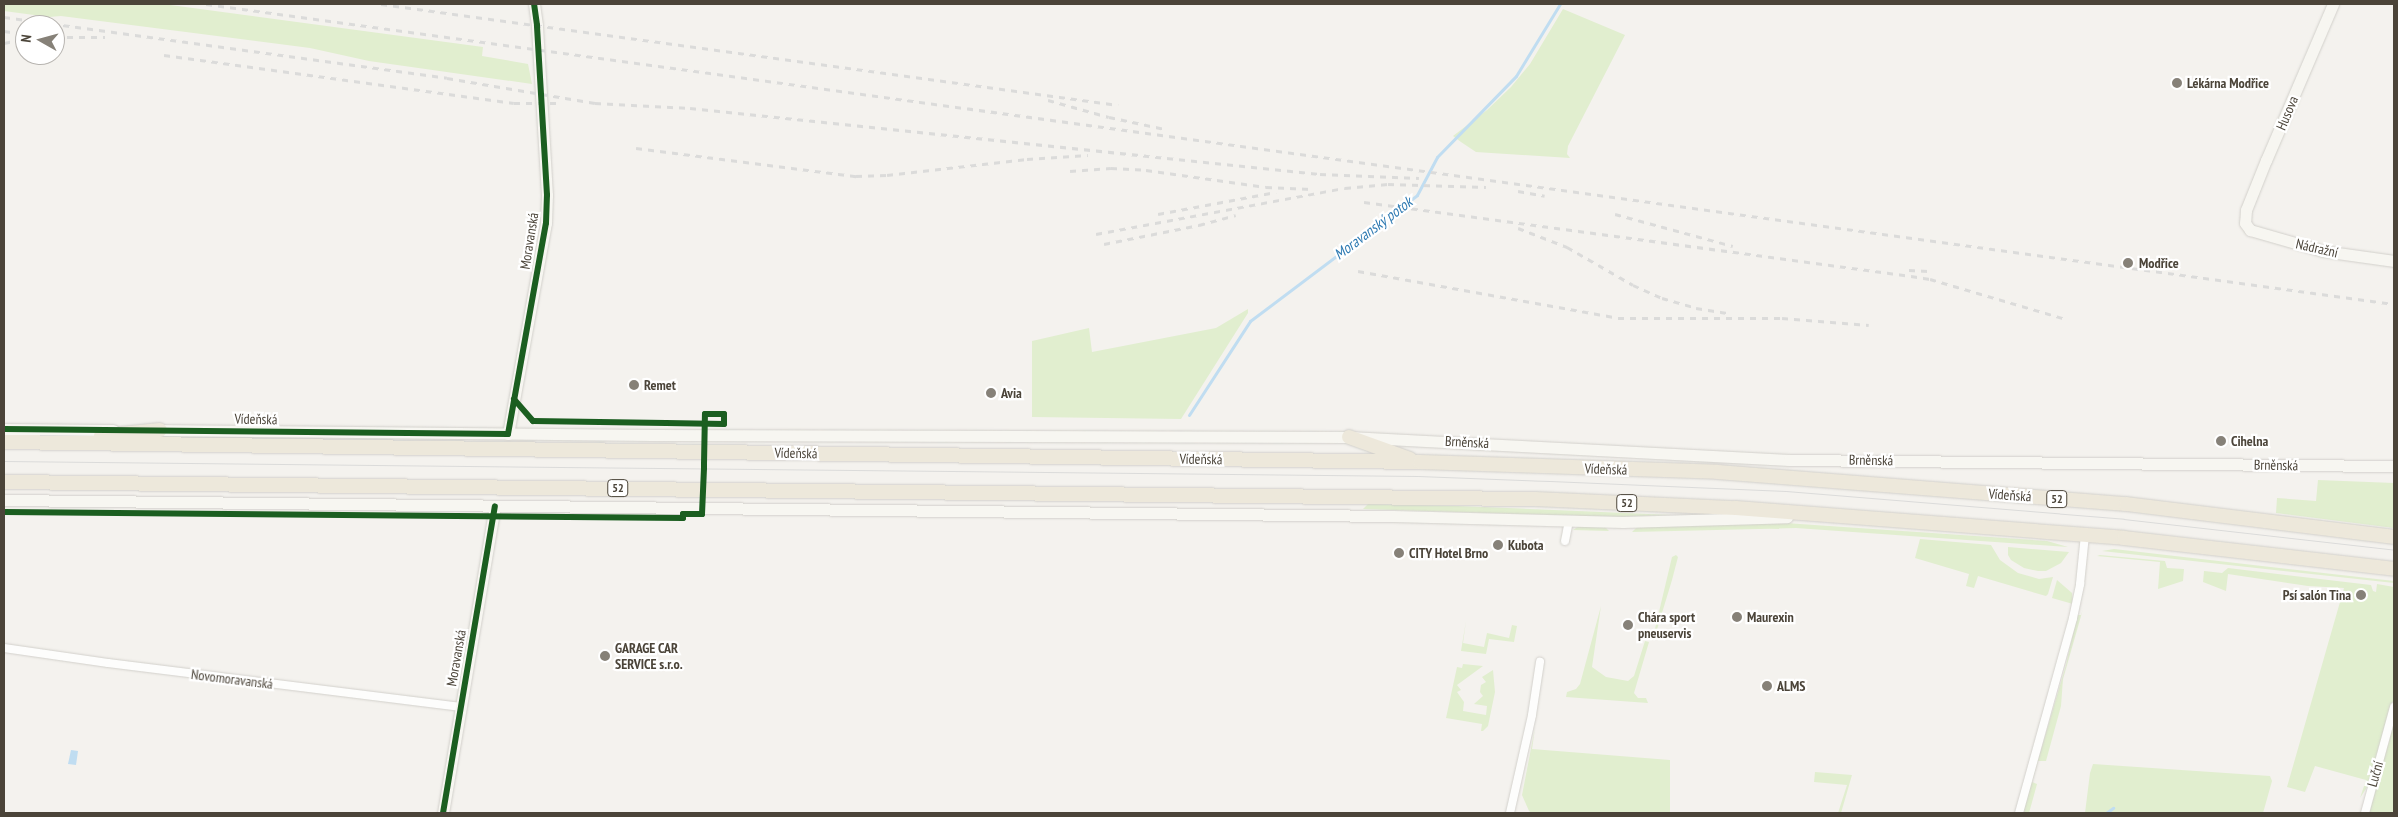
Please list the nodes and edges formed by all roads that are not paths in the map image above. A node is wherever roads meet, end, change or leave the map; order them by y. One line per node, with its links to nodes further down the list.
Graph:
1 (2333, 4): 3 (street, Husova)
2 (535, 6): 7 (street, Moravanská)
3 (2245, 223): 4 (street, Nádražní)
4 (2394, 261)
5 (4, 428): 6 (street, Vídeňská)
6 (160, 430): 7 (street, Vídeňská); 9 (highway)
7 (508, 434): 8 (street, Vídeňská)
8 (1349, 437): 10 (highway); 11 (street, Brněnská)
9 (4, 441): 10 (highway, Vídeňská / 52)
10 (1420, 462): 18 (highway, Vídeňská / 52)
11 (2394, 466)
12 (4, 482): 15 (highway, 52)
13 (4, 500): 14 (street)
14 (495, 506): 16 (street); 24 (street, Moravanská)
15 (1835, 516): 16 (street); 17 (highway, 52)
16 (1569, 520): 19 (street)
17 (2085, 535): 20 (highway, 52); 27 (street)
18 (2394, 536)
19 (1565, 540)
20 (2394, 569)
21 (4, 648): 24 (street, Novomoravanská)
22 (1540, 662): 26 (street)
23 (2394, 706): 28 (street, Luční)
24 (461, 707): 25 (street, Moravanská)
25 (443, 813)
26 (1510, 813)
27 (2019, 813)
28 (2365, 813)

